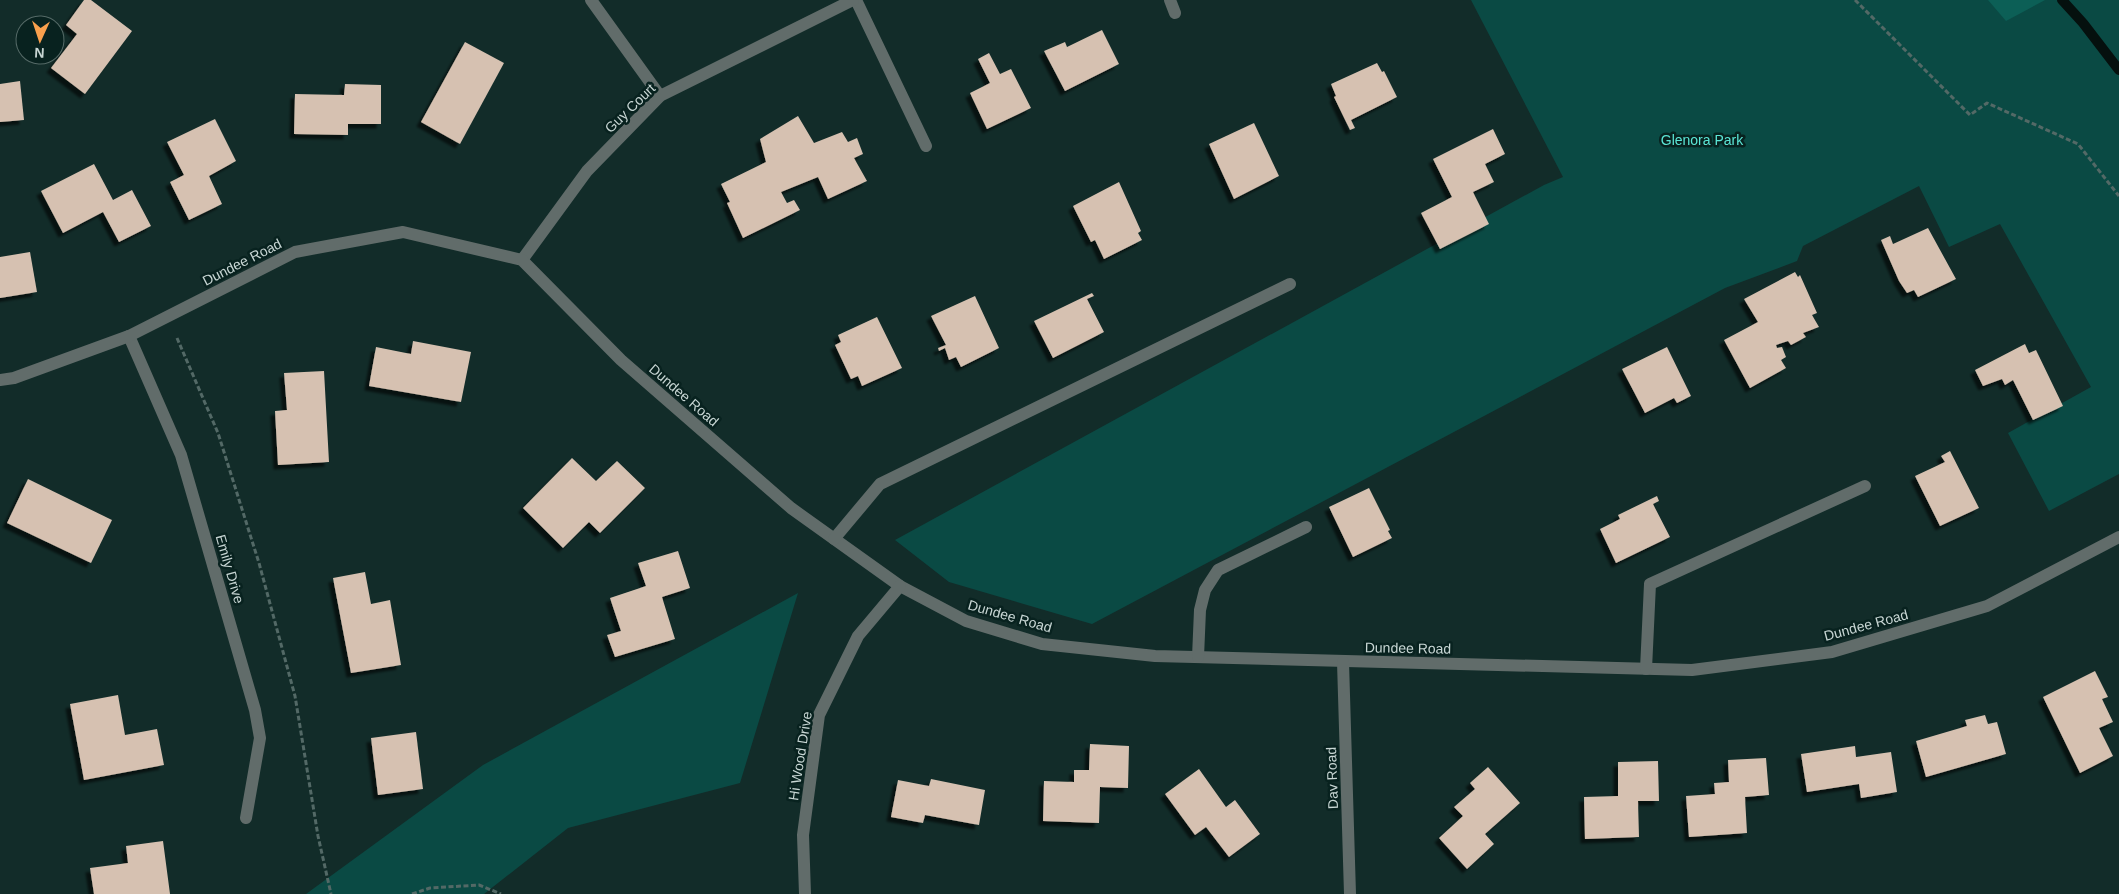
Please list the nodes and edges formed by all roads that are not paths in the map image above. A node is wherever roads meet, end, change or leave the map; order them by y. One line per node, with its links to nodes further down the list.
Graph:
1 (591, 0): 5 (street)
2 (854, 0): 5 (street, Guy Court); 6 (street)
3 (1170, 0): 4 (street)
4 (1175, 13)
5 (660, 96): 7 (street, Guy Court)
6 (926, 146)
7 (522, 260): 9 (street, Dundee Road); 14 (street, Dundee Road)
8 (1290, 284): 14 (street)
9 (129, 336): 10 (street, Dundee Road); 19 (street, Emily Drive)
10 (0, 380)
11 (1865, 486): 18 (street)
12 (1306, 527): 16 (street)
13 (2119, 538): 18 (street, Dundee Road)
14 (834, 539): 15 (street, Dundee Road)
15 (900, 586): 16 (street, Dundee Road); 20 (street, Hi Wood Drive)
16 (1198, 657): 17 (street, Dundee Road)
17 (1343, 662): 18 (street, Dundee Road); 21 (street, Dav Road)
18 (1646, 669)
19 (246, 818)
20 (805, 894)
21 (1350, 894)

